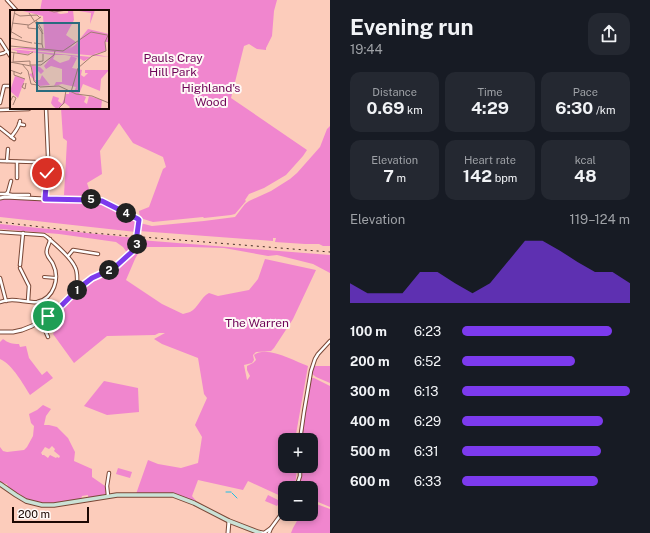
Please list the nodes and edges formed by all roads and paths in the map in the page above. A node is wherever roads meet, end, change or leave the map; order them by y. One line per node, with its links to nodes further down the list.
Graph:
1 (7, 0): 2 (street)
2 (16, 10)
3 (0, 40): 4 (street)
4 (8, 51): 5 (street); 6 (street)
5 (0, 54)
6 (10, 54)
7 (5, 81): 8 (street)
8 (4, 86): 9 (street); 10 (street)
9 (10, 86)
10 (0, 103)
11 (27, 109): 13 (street)
12 (46, 109): 22 (street)
13 (0, 110)
14 (24, 125): 16 (street)
15 (0, 128): 16 (street)
16 (11, 137): 17 (street)
17 (14, 139)
18 (8, 150): 20 (street)
19 (0, 161): 20 (street)
20 (7, 161): 21 (street)
21 (17, 162): 22 (street); 23 (street)
22 (43, 166): 29 (street)
23 (16, 178)
24 (11, 181): 26 (street)
25 (0, 194): 26 (street)
26 (7, 194): 27 (street)
27 (29, 195)
28 (0, 198): 29 (street)
29 (45, 199): 38 (street, bridge)
30 (0, 232): 31 (street)
31 (23, 233): 32 (street); 40 (street)
32 (50, 239): 34 (street); 37 (street)
33 (98, 254): 34 (street)
34 (68, 256): 38 (street)
35 (44, 277): 37 (street)
36 (0, 278): 39 (street)
37 (56, 278): 40 (street)
38 (79, 288): 42 (street)
39 (6, 301): 40 (street); 41 (street)
40 (28, 301)
41 (0, 302)
42 (40, 321): 43 (street); 44 (street)
43 (0, 332)
44 (48, 337)
45 (330, 341): 46 (street)
46 (301, 433)
47 (109, 473): 49 (street)
48 (0, 484): 49 (main road)
49 (108, 496): 51 (main road)
50 (278, 518): 53 (street)
51 (230, 521): 52 (main road); 54 (street)
52 (234, 523): 54 (street); 56 (main road)
53 (271, 528): 56 (street); 57 (street)
54 (229, 529): 55 (street)
55 (228, 533)
56 (260, 533)
57 (269, 533)

